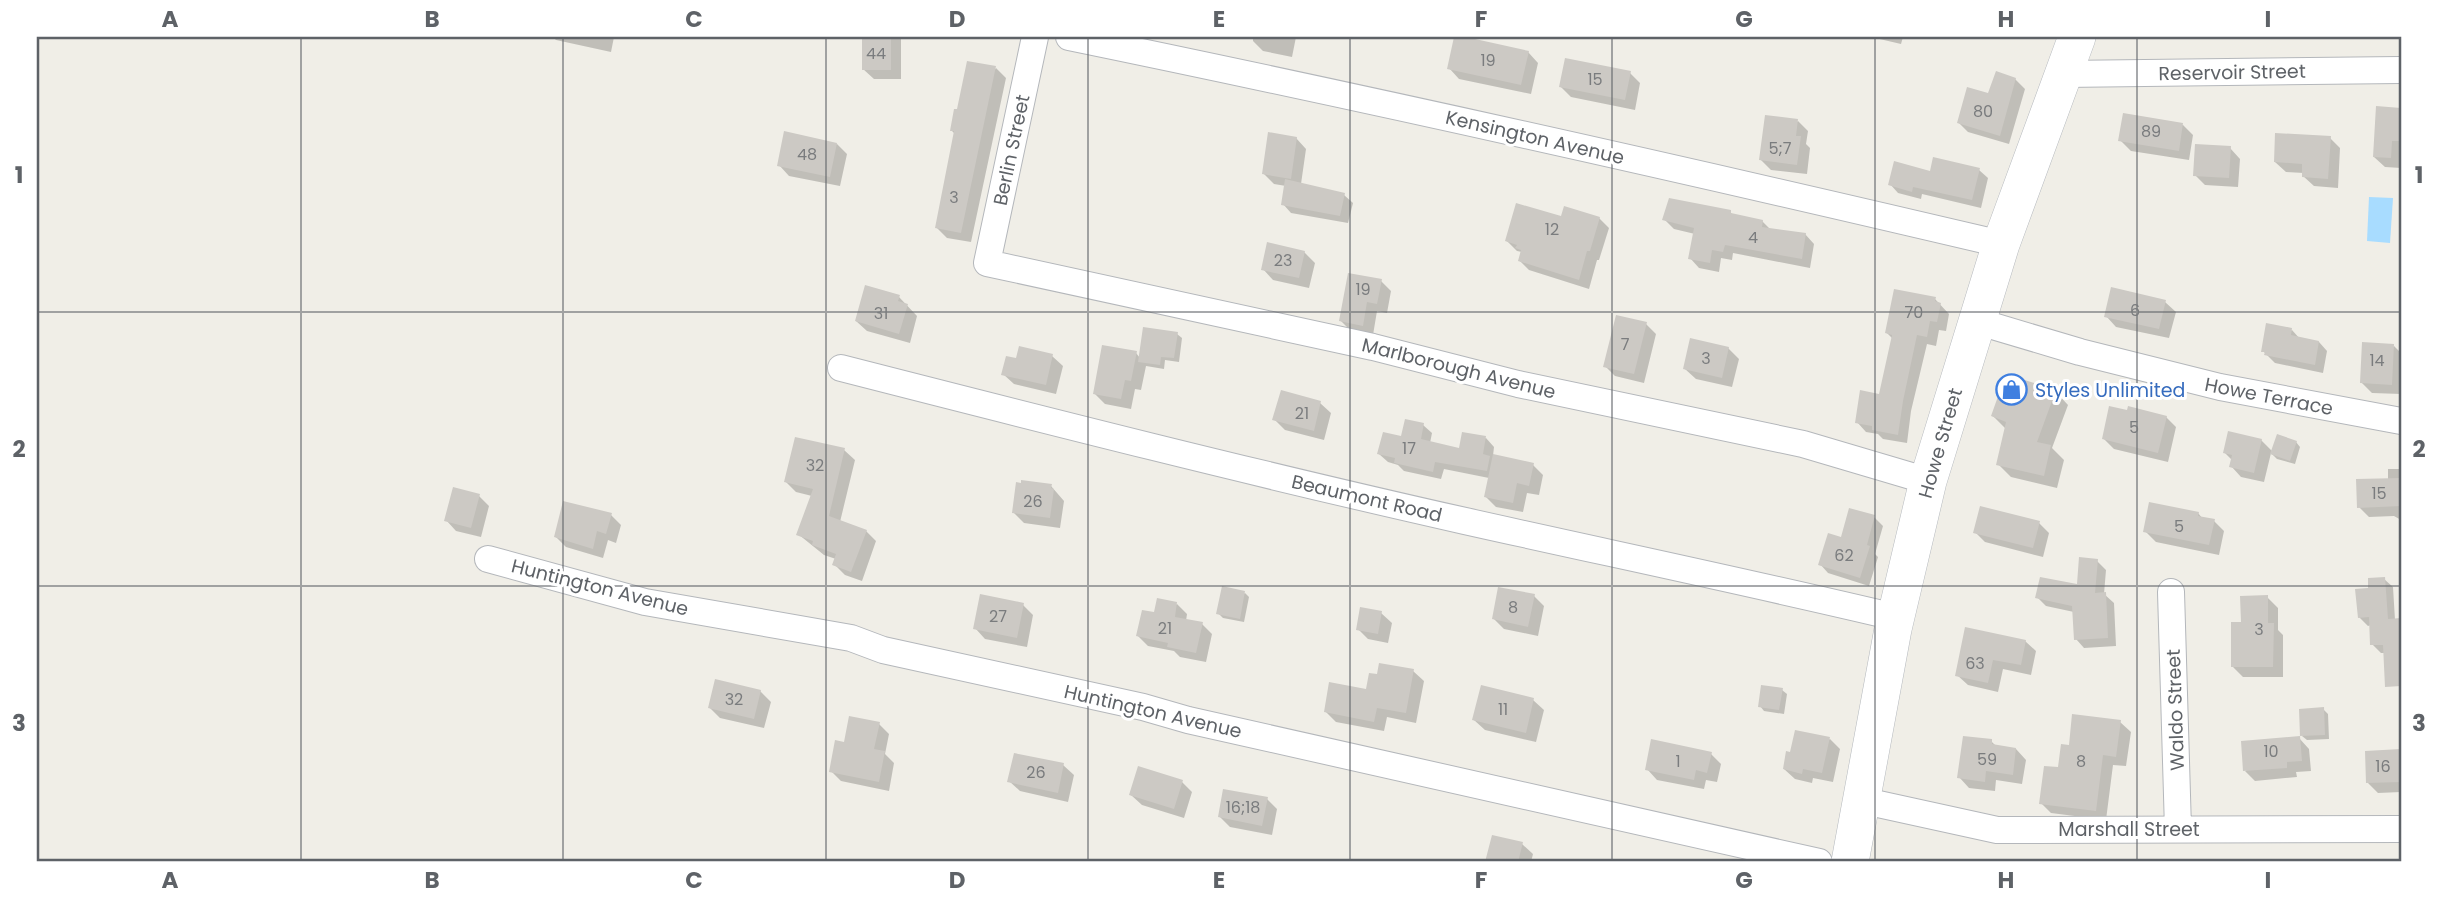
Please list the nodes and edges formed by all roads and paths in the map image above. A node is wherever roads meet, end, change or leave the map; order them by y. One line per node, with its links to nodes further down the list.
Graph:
1 (1035, 37): 7 (street, Berlin Street)
2 (1069, 37): 6 (street, Kensington Avenue)
3 (2077, 37): 5 (main road, Howe Street)
4 (2401, 70): 5 (street, Reservoir Street)
5 (2063, 74): 6 (main road, Howe Street)
6 (2001, 244): 8 (main road, Howe Street)
7 (987, 263): 11 (street, Marlborough Avenue)
8 (1976, 321): 10 (street, Howe Terrace); 11 (main road, Howe Street)
9 (841, 368): 14 (street, Beaumont Road)
10 (2401, 421)
11 (1928, 481): 14 (main road, Howe Street)
12 (488, 559): 18 (street, Huntington Avenue)
13 (2172, 592): 16 (street, Waldo Street)
14 (1895, 617): 15 (main road, Howe Street)
15 (1860, 800): 16 (street, Marshall Street); 19 (main road, Howe Street)
16 (2178, 829): 17 (street, Marshall Street)
17 (2401, 829)
18 (1819, 862)
19 (1850, 862)

